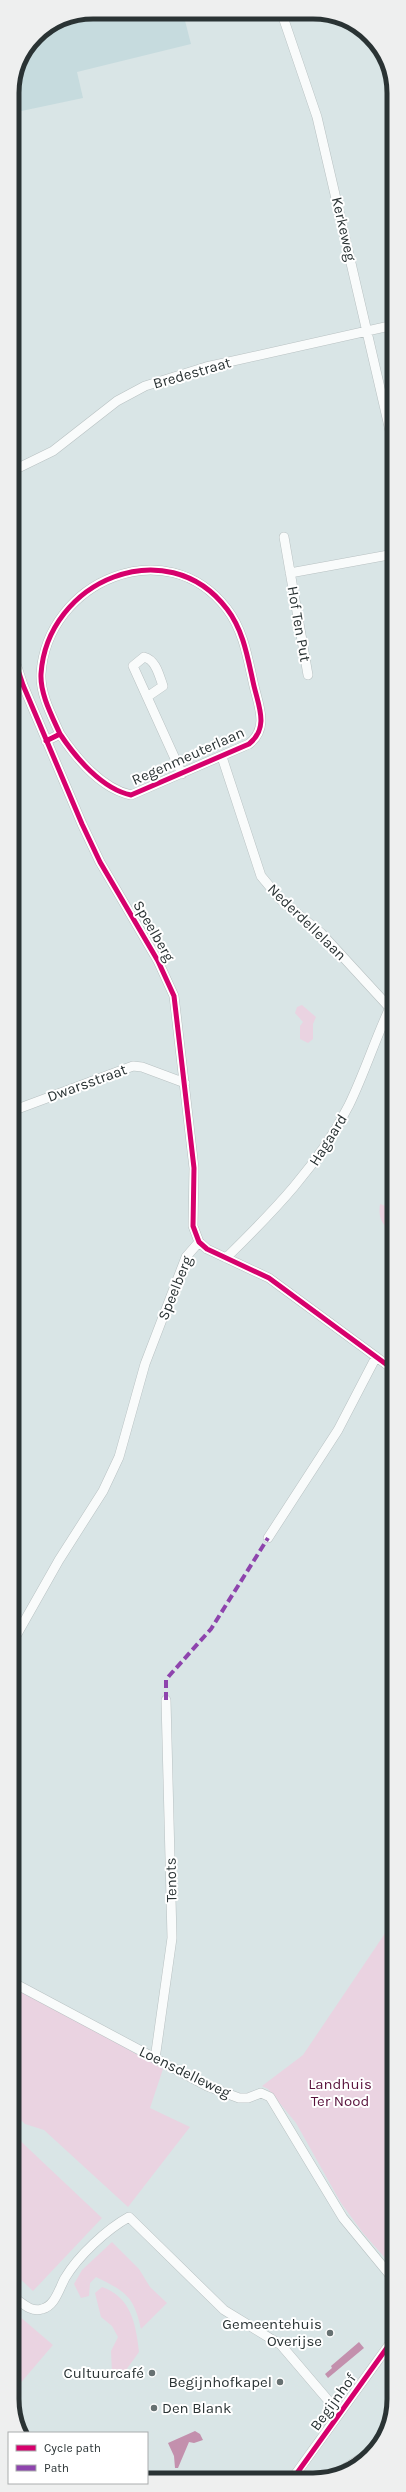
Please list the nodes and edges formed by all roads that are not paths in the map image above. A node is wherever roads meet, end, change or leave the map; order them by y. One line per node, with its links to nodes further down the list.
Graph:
1 (284, 19): 3 (street, Kerkeweg)
2 (387, 327): 3 (street, Bredestraat)
3 (368, 331): 4 (street, Kerkeweg); 5 (street, Bredestraat)
4 (387, 416)
5 (19, 468)
6 (284, 537): 8 (street, Hof Ten Put)
7 (387, 555): 8 (street, Hof Ten Put)
8 (290, 573): 10 (street, Hof Ten Put)
9 (19, 670): 13 (street, Speelberg)
10 (308, 675)
11 (147, 697): 17 (street)
12 (54, 720): 13 (street); 14 (street, Regenmeuterlaan); 16 (street, Regenmeuterlaan)
13 (40, 726): 15 (street, Speelberg)
14 (60, 734): 15 (street); 17 (street, Regenmeuterlaan)
15 (46, 741): 20 (street, Speelberg)
16 (222, 757): 17 (street, Regenmeuterlaan); 18 (street, Nederdellelaan)
17 (182, 774)
18 (387, 1005)
19 (387, 1015): 23 (street, Hagaard)
20 (185, 1083): 21 (street, Dwarsstraat); 22 (street, Speelberg)
21 (19, 1108)
22 (199, 1242): 23 (street); 27 (street, Speelberg)
23 (226, 1258): 24 (street)
24 (376, 1357): 25 (street); 26 (street)
25 (387, 1365)
26 (268, 1538)
27 (19, 1631)
28 (166, 1700): 30 (street, Tenots)
29 (19, 1986): 30 (street, Loensdelleweg)
30 (155, 2059): 31 (street, Loensdelleweg)
31 (387, 2271)
32 (19, 2301): 34 (street, Begijnhof)
33 (387, 2348): 34 (street, Begijnhof)
34 (340, 2413): 35 (street, Begijnhof)
35 (296, 2473)

